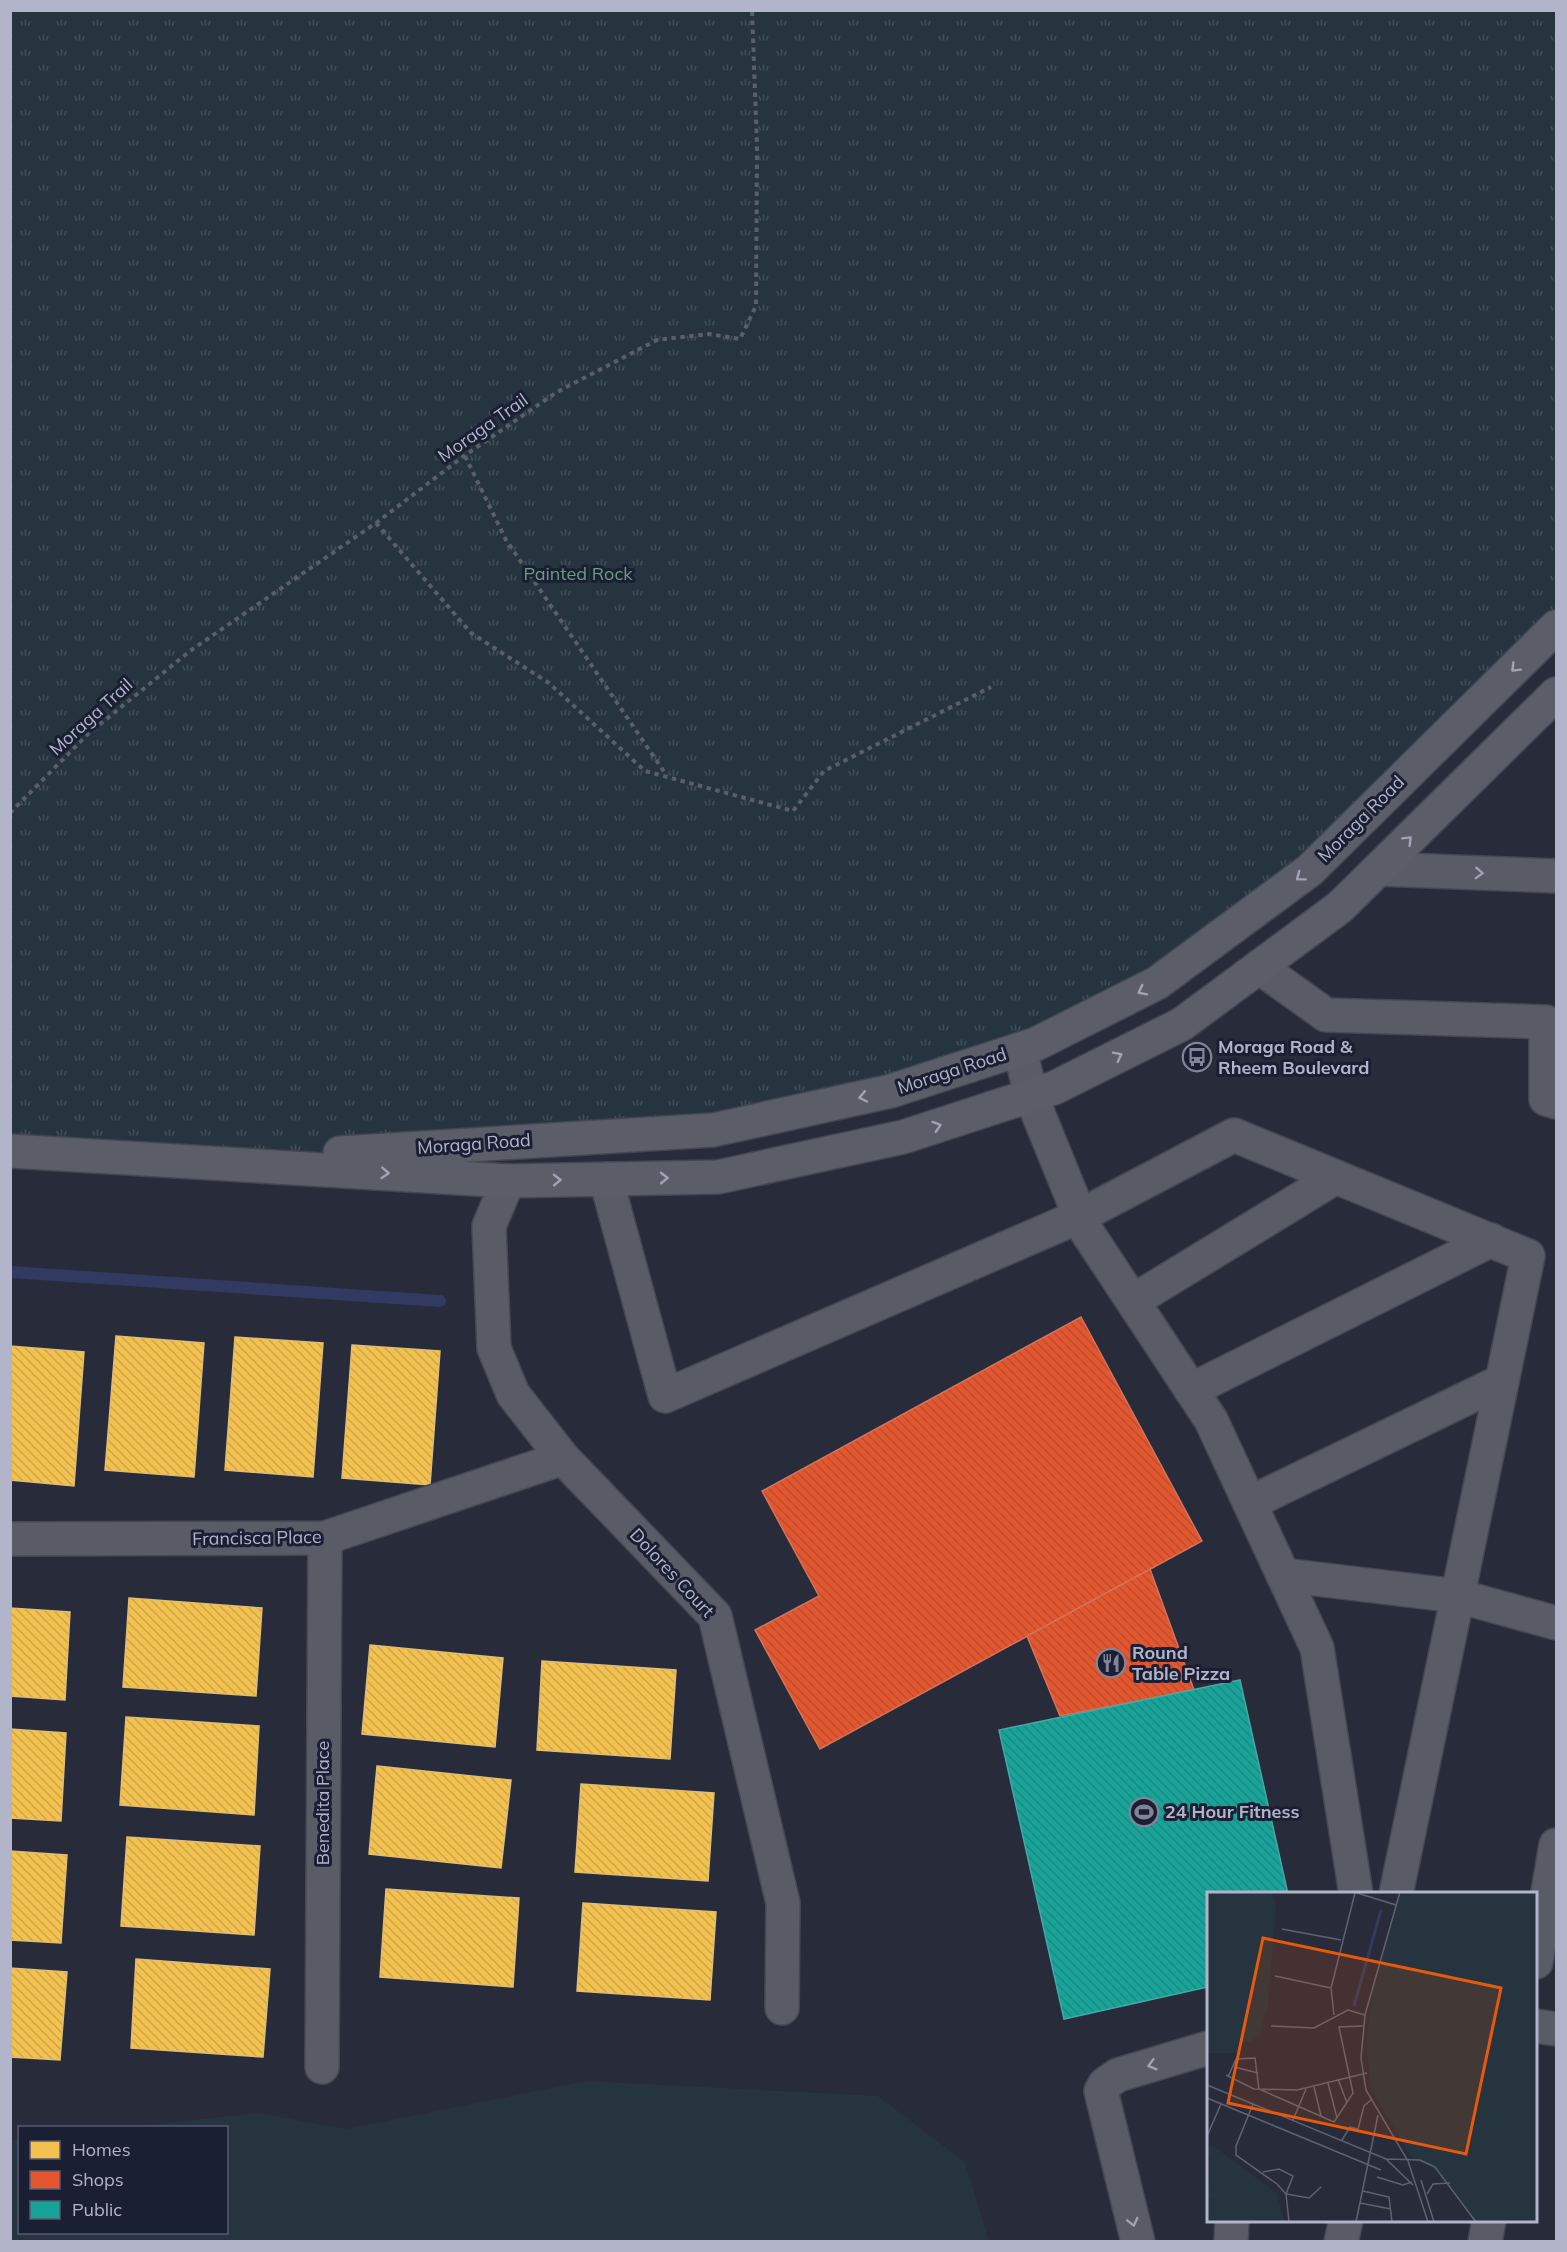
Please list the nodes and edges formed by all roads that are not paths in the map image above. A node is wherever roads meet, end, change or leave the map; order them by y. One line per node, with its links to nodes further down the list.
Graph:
1 (1557, 627): 6 (main road, Moraga Road, one-way to 6)
2 (1557, 694): 3 (main road, Moraga Road, one-way to 2)
3 (1379, 869): 4 (street, one-way to 4); 5 (main road, Moraga Road)
4 (1557, 876)
5 (1259, 967): 7 (main road, Moraga Road, one-way to 5); 8 (street)
6 (1020, 1049): 7 (street); 10 (main road, Moraga Road, one-way to 10)
7 (1031, 1096): 12 (main road, Moraga Road, one-way to 7); 14 (street)
8 (1557, 1102)
9 (10, 1151): 10 (main road, Moraga Road)
10 (201, 1161): 13 (main road, Moraga Road, one-way to 13)
11 (1336, 1177): 14 (street); 15 (street); 16 (street)
12 (606, 1179): 13 (main road, Moraga Road, one-way to 12); 14 (street)
13 (507, 1181): 19 (street, Dolores Court)
14 (1080, 1216): 16 (street)
15 (1491, 1240): 17 (street); 18 (street)
16 (1133, 1301): 18 (street)
17 (1502, 1381): 20 (street); 24 (street)
18 (1191, 1390): 20 (street)
19 (563, 1458): 21 (street, Francisca Place); 30 (street, Dolores Court)
20 (1250, 1503): 23 (street)
21 (325, 1538): 22 (street, Francisca Place); 34 (street, Benedita Place)
22 (10, 1539)
23 (1283, 1575): 24 (street); 27 (street)
24 (1458, 1596): 25 (street); 28 (street)
25 (1557, 1623)
26 (1557, 1845): 29 (street)
27 (1356, 1892)
28 (1396, 1892)
29 (1537, 1956)
30 (782, 2008)
31 (1537, 2026): 32 (street)
32 (1557, 2029)
33 (1207, 2049): 38 (street, one-way to 38)
34 (322, 2067)
35 (1232, 2222): 39 (street)
36 (1346, 2222): 40 (street)
37 (1489, 2222): 41 (street)
38 (1138, 2241)
39 (1231, 2241)
40 (1341, 2241)
41 (1485, 2241)

